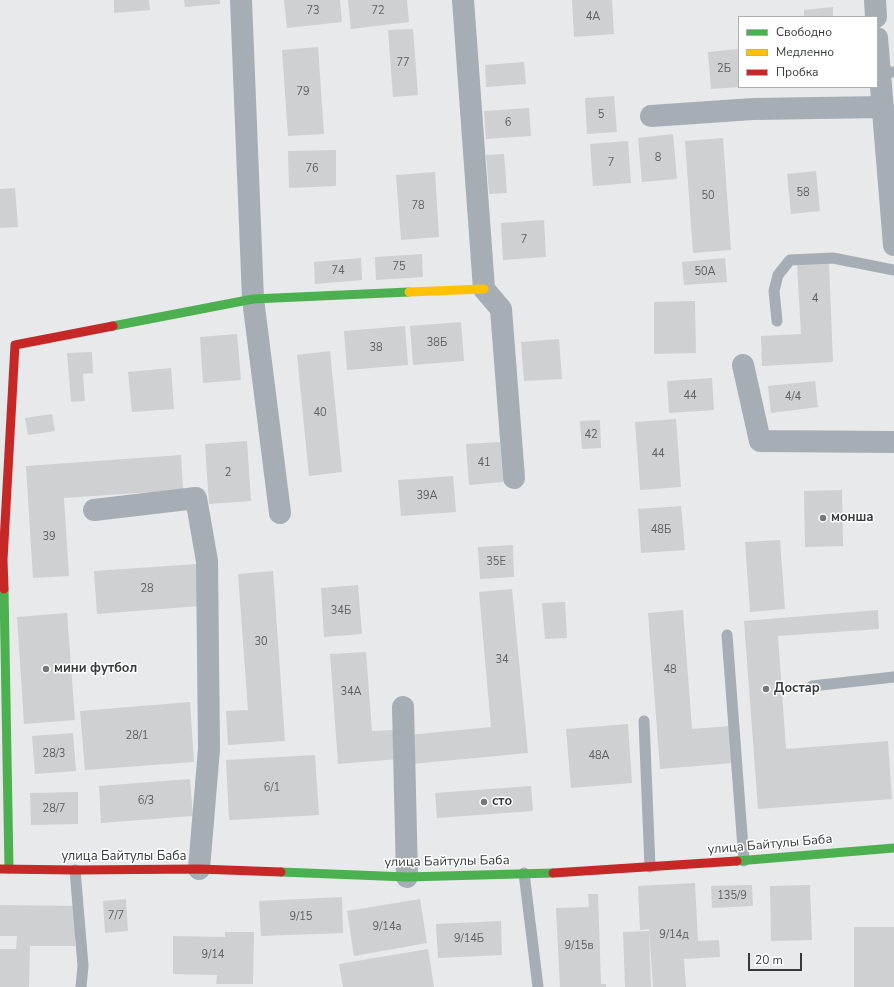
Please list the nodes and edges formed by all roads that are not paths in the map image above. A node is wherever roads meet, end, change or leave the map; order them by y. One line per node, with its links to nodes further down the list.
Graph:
1 (241, 0): 12 (street)
2 (463, 0): 11 (street)
3 (875, 0): 4 (street)
4 (876, 16)
5 (878, 41): 6 (street)
6 (887, 72): 7 (street)
7 (883, 107): 8 (street); 9 (street)
8 (651, 116)
9 (894, 245)
10 (894, 270): 13 (lane)
11 (484, 289): 12 (street); 16 (street)
12 (254, 299): 18 (street); 19 (street)
13 (777, 321)
14 (743, 365): 15 (street)
15 (894, 442)
16 (514, 478)
17 (94, 510): 29 (street)
18 (280, 513)
19 (2, 565): 28 (street)
20 (727, 635): 26 (lane)
21 (894, 677): 22 (lane)
22 (812, 686)
23 (403, 707): 32 (street)
24 (644, 721): 27 (lane)
25 (894, 848): 26 (street, улица Байтулы Баба)
26 (744, 861): 27 (street, улица Байтулы Баба)
27 (650, 867): 31 (street, улица Байтулы Баба)
28 (5, 869): 30 (street, улица Байтулы Баба)
29 (199, 869): 30 (street, улица Байтулы Баба); 32 (street, улица Байтулы Баба)
30 (74, 870): 33 (lane)
31 (524, 873): 32 (street, улица Байтулы Баба); 34 (lane)
32 (407, 877)
33 (81, 987)
34 (538, 987)

